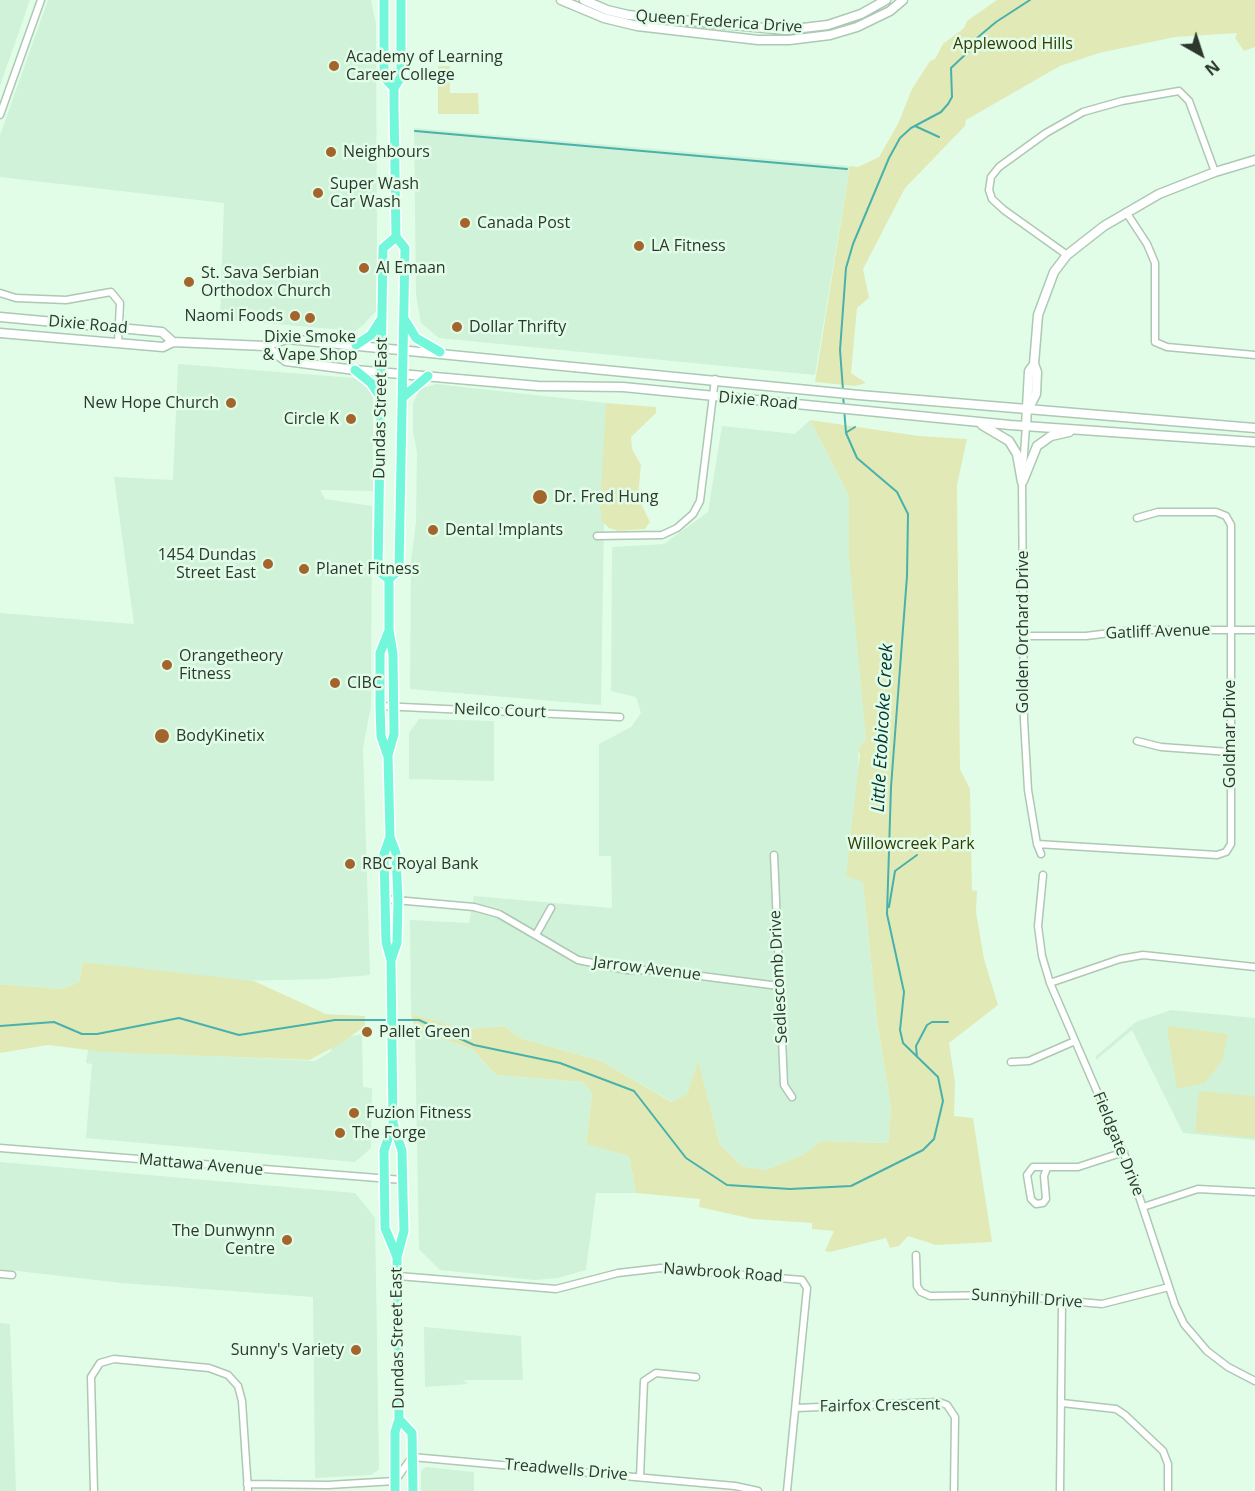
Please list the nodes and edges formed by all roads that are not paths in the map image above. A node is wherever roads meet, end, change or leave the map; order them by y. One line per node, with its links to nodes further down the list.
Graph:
1 (41, 0): 11 (street)
2 (378, 0): 9 (main road)
3 (384, 0): 9 (main road, Dundas Street East)
4 (401, 0): 10 (main road, Dundas Street East)
5 (561, 0): 8 (main road, Queen Frederica Drive)
6 (584, 0): 7 (main road, Queen Frederica Drive)
7 (886, 0)
8 (903, 0)
9 (384, 27): 10 (main road, Dundas Street East)
10 (394, 88): 15 (main road, Dundas Street East)
11 (0, 115)
12 (1255, 160): 13 (main road, Golden Orchard Drive)
13 (1215, 172): 14 (main road, Golden Orchard Drive); 16 (street)
14 (1126, 212): 16 (main road, Golden Orchard Drive); 30 (street)
15 (396, 237): 18 (main road, Dundas Street East); 19 (main road, Dundas Street East)
16 (1067, 255): 39 (main road, Golden Orchard Drive)
17 (0, 293): 21 (street)
18 (383, 316): 25 (main road); 27 (main road, Dundas Street East)
19 (404, 316): 28 (main road, Dundas Street East); 29 (main road)
20 (0, 317): 21 (main road, Dixie Road)
21 (119, 327): 23 (main road, Dixie Road); 24 (street)
22 (0, 333): 24 (main road, Dixie Road)
23 (173, 342): 24 (main road, Dixie Road); 26 (main road, Dixie Road)
24 (118, 343)
25 (356, 345): 26 (main road, Dixie Road); 27 (main road, Dixie Road)
26 (266, 346): 31 (main road, Dixie Road)
27 (382, 347): 28 (main road, Dixie Road); 32 (main road, Dundas Street East)
28 (403, 349): 29 (main road, Dixie Road); 33 (main road, Dundas Street East)
29 (440, 352): 35 (main road, Dixie Road)
30 (1255, 355)
31 (355, 370): 32 (main road, Dixie Road); 37 (main road)
32 (382, 372): 33 (main road, Dixie Road); 37 (main road, Dundas Street East)
33 (403, 374): 34 (main road, Dixie Road); 38 (main road, Dundas Street East)
34 (428, 376): 36 (main road, Dixie Road); 38 (main road)
35 (715, 380): 36 (street); 39 (main road, Dixie Road)
36 (711, 396): 40 (main road, Dixie Road); 47 (street)
37 (381, 398): 48 (main road, Dundas Street East)
38 (402, 398): 48 (main road, Dundas Street East)
39 (1029, 408): 41 (main road, Golden Orchard Drive); 42 (main road, Dixie Road)
40 (976, 422): 41 (main road, Dixie Road); 45 (main road)
41 (1026, 426): 43 (main road, Dixie Road); 45 (street, Golden Orchard Drive)
42 (1255, 428)
43 (1076, 430): 44 (main road, Dixie Road); 45 (main road)
44 (1255, 442)
45 (1022, 482): 52 (street, Golden Orchard Drive)
46 (1137, 518): 50 (street, Goldmar Drive)
47 (597, 536)
48 (389, 579): 49 (main road, Dundas Street East)
49 (389, 630): 53 (main road, Dundas Street East); 54 (main road, Dundas Street East)
50 (1230, 630): 51 (street, Gatliff Avenue); 52 (street, Gatliff Avenue); 57 (street, Goldmar Drive)
51 (1255, 630)
52 (1025, 636): 60 (street, Golden Orchard Drive)
53 (380, 706): 54 (street, Neilco Court); 58 (main road, Dundas Street East)
54 (393, 707): 55 (street, Neilco Court); 58 (main road, Dundas Street East)
55 (620, 717)
56 (1137, 741): 57 (street)
57 (1229, 752): 60 (street, Goldmar Drive)
58 (388, 755): 59 (main road, Dundas Street East)
59 (390, 837): 64 (main road, Dundas Street East); 65 (main road, Dundas Street East)
60 (1037, 844): 61 (street, Golden Orchard Drive)
61 (1041, 854)
62 (774, 855): 71 (street, Sedlescomb Drive)
63 (1043, 875): 70 (street, Fieldgate Drive)
64 (384, 899): 65 (street, Jarrow Avenue); 68 (main road, Dundas Street East)
65 (398, 901): 67 (street, Jarrow Avenue); 68 (main road, Dundas Street East)
66 (551, 908): 67 (street)
67 (537, 933): 71 (street, Jarrow Avenue)
68 (391, 960): 75 (main road, Dundas Street East)
69 (1255, 967): 70 (street)
70 (1050, 982): 72 (street, Fieldgate Drive)
71 (779, 986): 74 (street, Sedlescomb Drive)
72 (1075, 1041): 73 (street); 77 (street, Fieldgate Drive)
73 (1011, 1062)
74 (792, 1097)
75 (393, 1123): 79 (main road, Dundas Street East); 80 (main road, Dundas Street East)
76 (0, 1148): 79 (street, Mattawa Avenue)
77 (1124, 1152): 78 (street); 82 (street, Fieldgate Drive)
78 (1047, 1168): 78 (street)
79 (385, 1179): 80 (street, Mattawa Avenue); 84 (main road, Dundas Street East)
80 (403, 1180): 84 (main road, Dundas Street East)
81 (1255, 1192): 82 (street)
82 (1143, 1207): 88 (street, Fieldgate Drive)
83 (916, 1255): 89 (street, Sunnyhill Drive)
84 (397, 1257): 87 (main road, Dundas Street East)
85 (0, 1274): 86 (street)
86 (12, 1275)
87 (398, 1276): 93 (street, Nawbrook Road); 94 (main road, Dundas Street East)
88 (1169, 1287): 89 (street, Sunnyhill Drive); 91 (street, Fieldgate Drive)
89 (1062, 1302): 92 (street)
90 (696, 1377): 96 (street)
91 (1255, 1381)
92 (1062, 1403): 104 (street); 105 (street)
93 (796, 1408): 102 (street, Nawbrook Road); 103 (street, Fairfox Crescent)
94 (399, 1419): 95 (main road, Dundas Street East); 97 (main road, Dundas Street East)
95 (412, 1457): 96 (street, Treadwells Drive); 97 (street); 100 (main road, Dundas Street East)
96 (640, 1477): 101 (street, Treadwells Drive)
97 (392, 1484): 98 (street)
98 (248, 1488): 99 (street)
99 (94, 1491)
100 (413, 1491)
101 (758, 1491)
102 (787, 1491)
103 (954, 1491)
104 (1060, 1491)
105 (1168, 1491)

